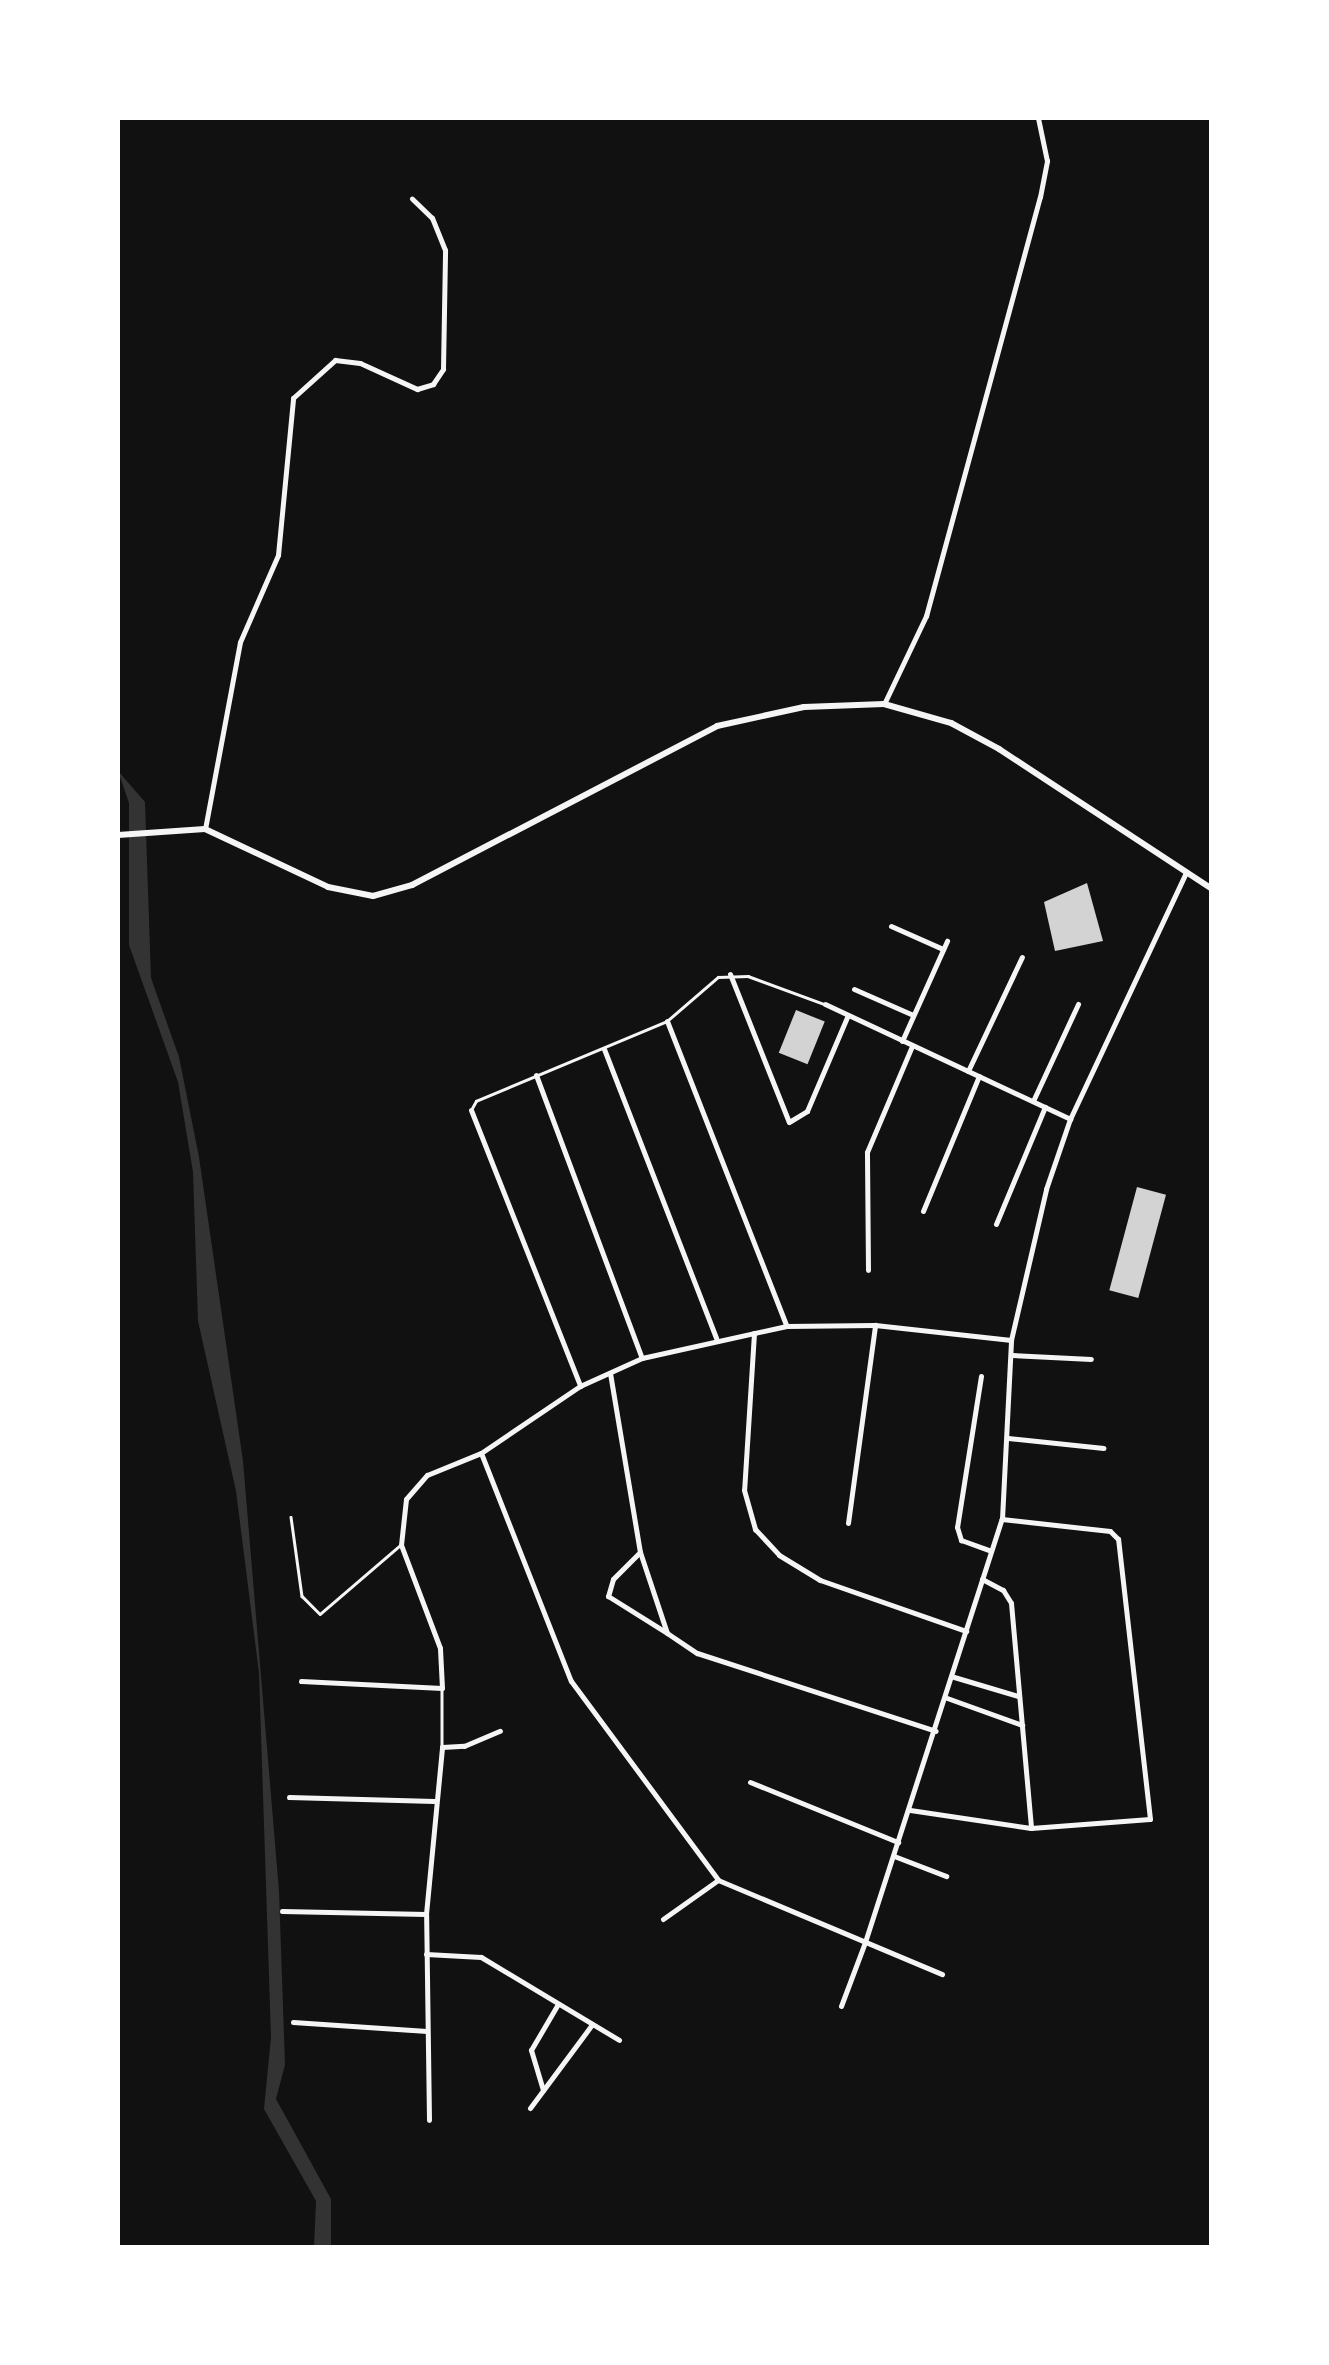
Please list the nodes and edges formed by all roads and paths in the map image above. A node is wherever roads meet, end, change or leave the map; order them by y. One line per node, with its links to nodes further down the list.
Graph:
1 (1038, 118): 3 (street)
2 (412, 199): 4 (street)
3 (884, 704): 4 (main road); 6 (main road)
4 (205, 829): 5 (main road)
5 (120, 835)
6 (1186, 873): 7 (main road); 28 (street)
7 (1212, 890)
8 (891, 926): 10 (street)
9 (947, 941): 10 (street)
10 (944, 949): 17 (street)
11 (1022, 957): 22 (street)
12 (730, 974): 14 (lane); 16 (street); 18 (lane)
13 (854, 989): 17 (street)
14 (826, 1004): 16 (street)
15 (1078, 1004): 25 (street)
16 (848, 1015): 19 (street)
17 (913, 1016): 19 (street)
18 (667, 1021): 21 (lane); 33 (street)
19 (902, 1041): 20 (street)
20 (912, 1046): 22 (street); 31 (street)
21 (604, 1048): 23 (lane); 35 (street)
22 (968, 1071): 24 (street)
23 (536, 1076): 27 (lane); 38 (street)
24 (979, 1076): 25 (street); 29 (street)
25 (1033, 1101): 26 (street)
26 (1046, 1107): 28 (street); 30 (street)
27 (471, 1110): 42 (street)
28 (1070, 1118): 36 (street)
29 (923, 1211)
30 (996, 1224)
31 (868, 1270)
32 (875, 1324): 33 (street); 36 (street); 48 (street)
33 (786, 1326): 34 (street)
34 (754, 1332): 35 (street); 53 (street)
35 (716, 1338): 38 (street)
36 (1011, 1340): 37 (street)
37 (1012, 1354): 39 (street); 43 (street)
38 (642, 1358): 40 (street)
39 (1092, 1359)
40 (610, 1373): 42 (street); 51 (street)
41 (981, 1376): 50 (street)
42 (580, 1386): 45 (street)
43 (1008, 1438): 44 (street); 47 (street)
44 (1103, 1448)
45 (481, 1453): 49 (street); 72 (street)
46 (292, 1518): 49 (lane)
47 (1002, 1519): 50 (street); 68 (street)
48 (848, 1523)
49 (400, 1545): 57 (street)
50 (992, 1551): 52 (street)
51 (640, 1552): 54 (street); 54 (street)
52 (982, 1579): 53 (street); 58 (street)
53 (966, 1631): 55 (street)
54 (667, 1633): 62 (street)
55 (954, 1677): 58 (street); 59 (street)
56 (301, 1681): 57 (street)
57 (442, 1688): 63 (lane)
58 (1020, 1697): 60 (street)
59 (947, 1698): 60 (street); 62 (street)
60 (1022, 1725): 68 (street)
61 (500, 1731): 63 (street)
62 (936, 1731): 67 (street)
63 (442, 1747): 66 (street)
64 (750, 1782): 69 (street)
65 (289, 1797): 66 (street)
66 (434, 1801): 74 (street)
67 (910, 1810): 68 (street); 69 (street)
68 (1031, 1828)
69 (898, 1842): 70 (street)
70 (894, 1856): 71 (street); 76 (street)
71 (946, 1876)
72 (718, 1880): 75 (street); 76 (street)
73 (282, 1911): 74 (street)
74 (426, 1914): 77 (street)
75 (663, 1919)
76 (864, 1942): 78 (street); 80 (street)
77 (426, 1954): 79 (street); 83 (street)
78 (942, 1974)
79 (558, 2004): 82 (street); 85 (street)
80 (840, 2006)
81 (292, 2022): 83 (street)
82 (591, 2024): 84 (street); 85 (street)
83 (427, 2031): 87 (street)
84 (619, 2040)
85 (543, 2090): 86 (street)
86 (530, 2108)
87 (429, 2120)

